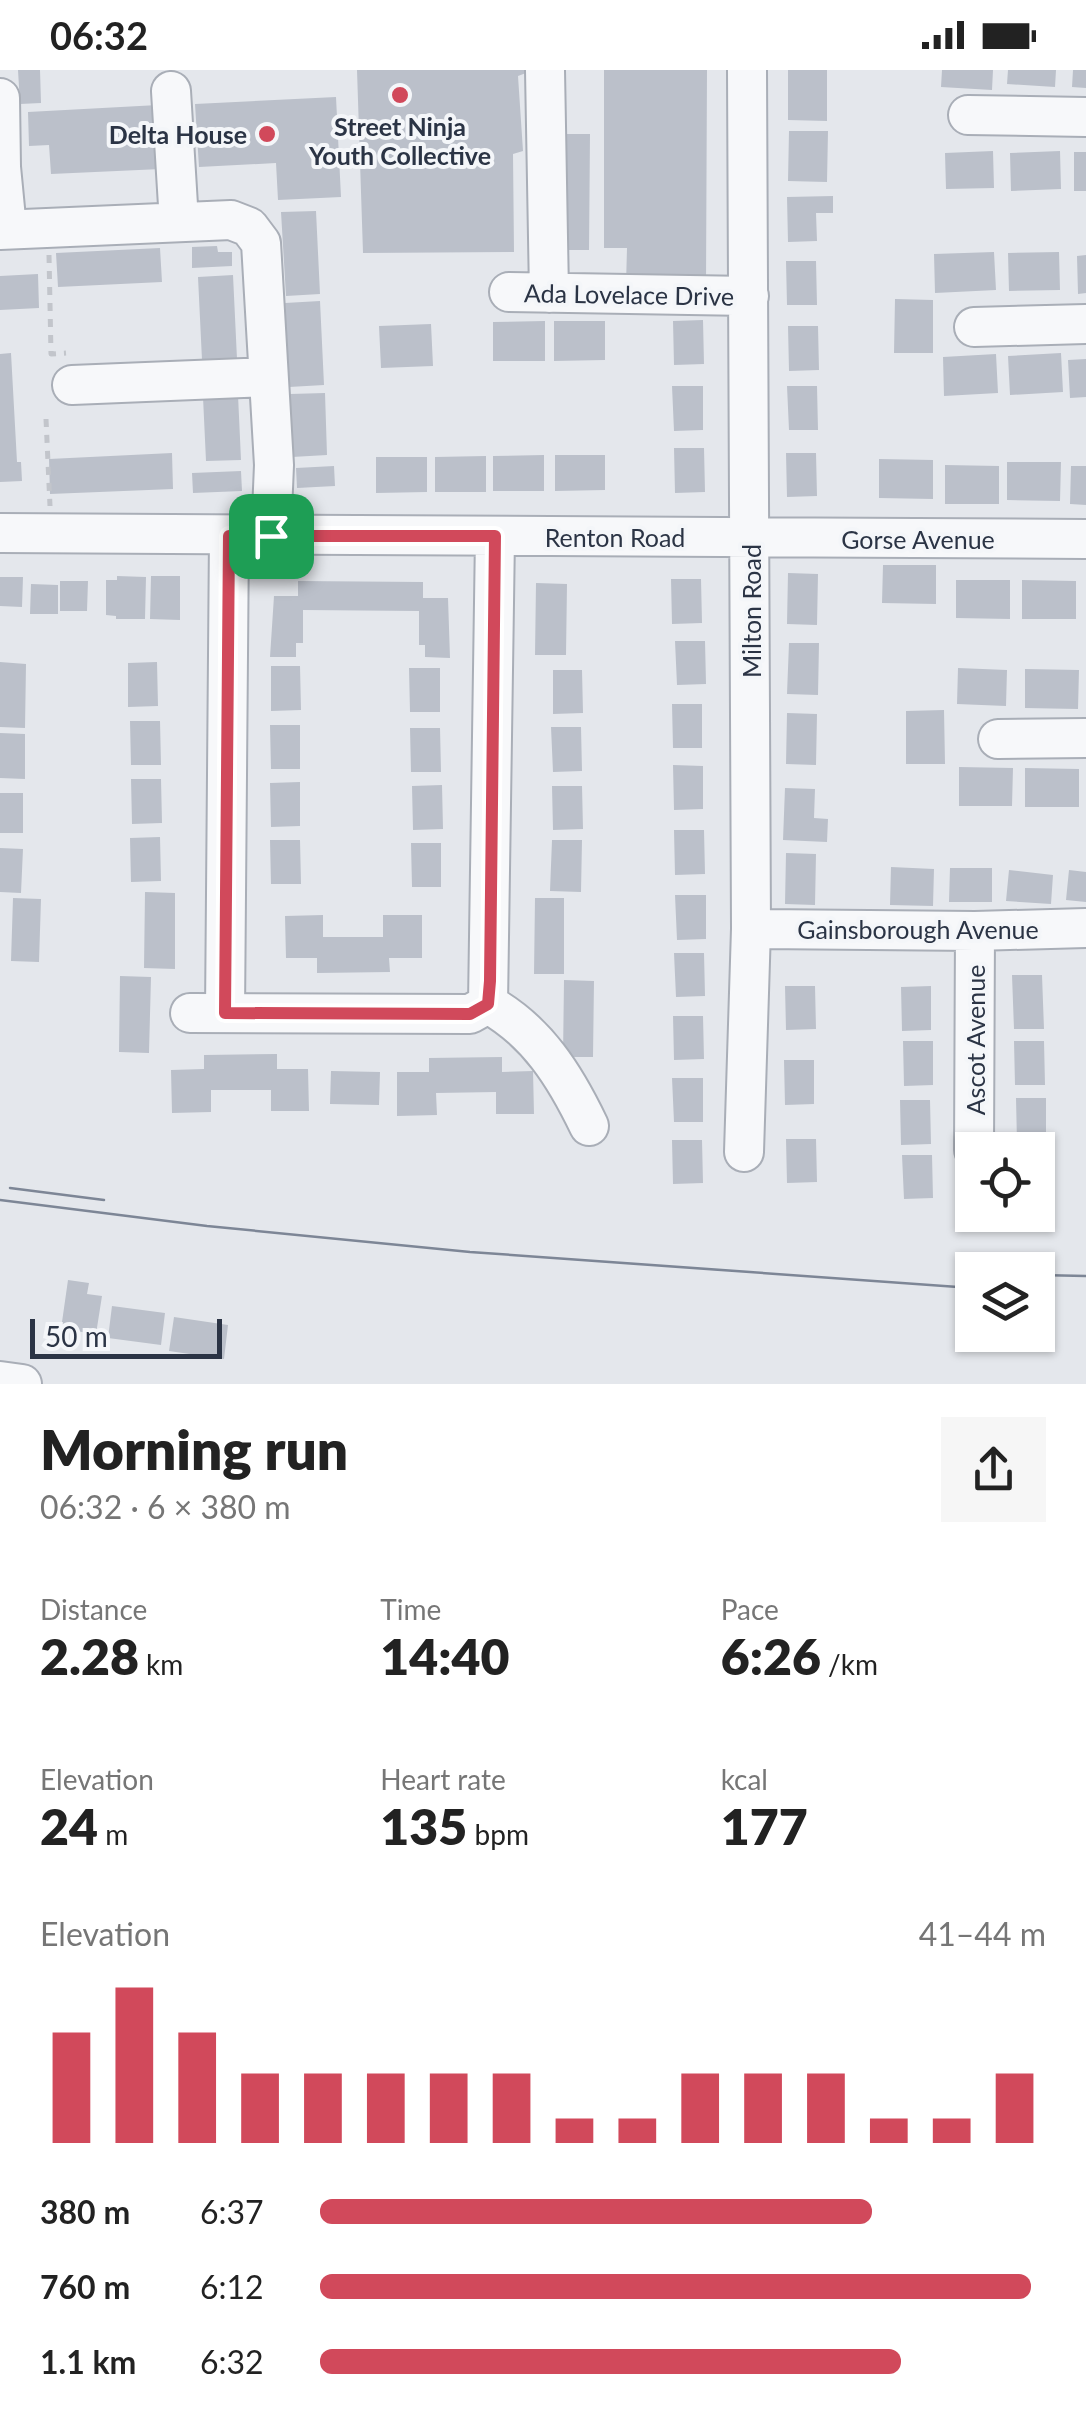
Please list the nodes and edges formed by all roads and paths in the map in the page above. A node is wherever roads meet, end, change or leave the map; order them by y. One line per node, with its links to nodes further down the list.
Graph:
1 (545, 70): 11 (street)
2 (747, 70): 12 (street, Milton Road)
3 (172, 90): 7 (street)
4 (0, 98): 9 (street)
5 (968, 114): 6 (street)
6 (1086, 117)
7 (179, 222): 8 (street); 15 (street)
8 (52, 227): 9 (street); 16 (path)
9 (4, 229)
10 (509, 292): 11 (street, Ada Lovelace Drive)
11 (550, 293): 12 (street, Ada Lovelace Drive)
12 (749, 296): 23 (street, Milton Road)
13 (1086, 324): 14 (street)
14 (974, 327)
15 (268, 377): 16 (street); 21 (street)
16 (72, 385)
17 (46, 420): 19 (path)
18 (0, 533): 19 (street, Renton Road)
19 (51, 534): 20 (street, Renton Road)
20 (229, 536): 21 (street, Renton Road); 30 (street)
21 (271, 536): 22 (street, Renton Road)
22 (495, 536): 23 (street, Renton Road); 30 (street)
23 (751, 538): 24 (street, Gorse Avenue); 27 (street, Milton Road)
24 (1086, 540)
25 (1086, 738): 26 (street)
26 (998, 739)
27 (750, 928): 29 (street, Gainsborough Avenue); 33 (street, Milton Road)
28 (1086, 928): 29 (street, Gainsborough Avenue)
29 (976, 931): 32 (street, Ascot Avenue)
30 (488, 1004): 31 (street)
31 (589, 1126)
32 (974, 1132)
33 (744, 1152)
34 (0, 1380): 35 (street)
35 (22, 1384)

